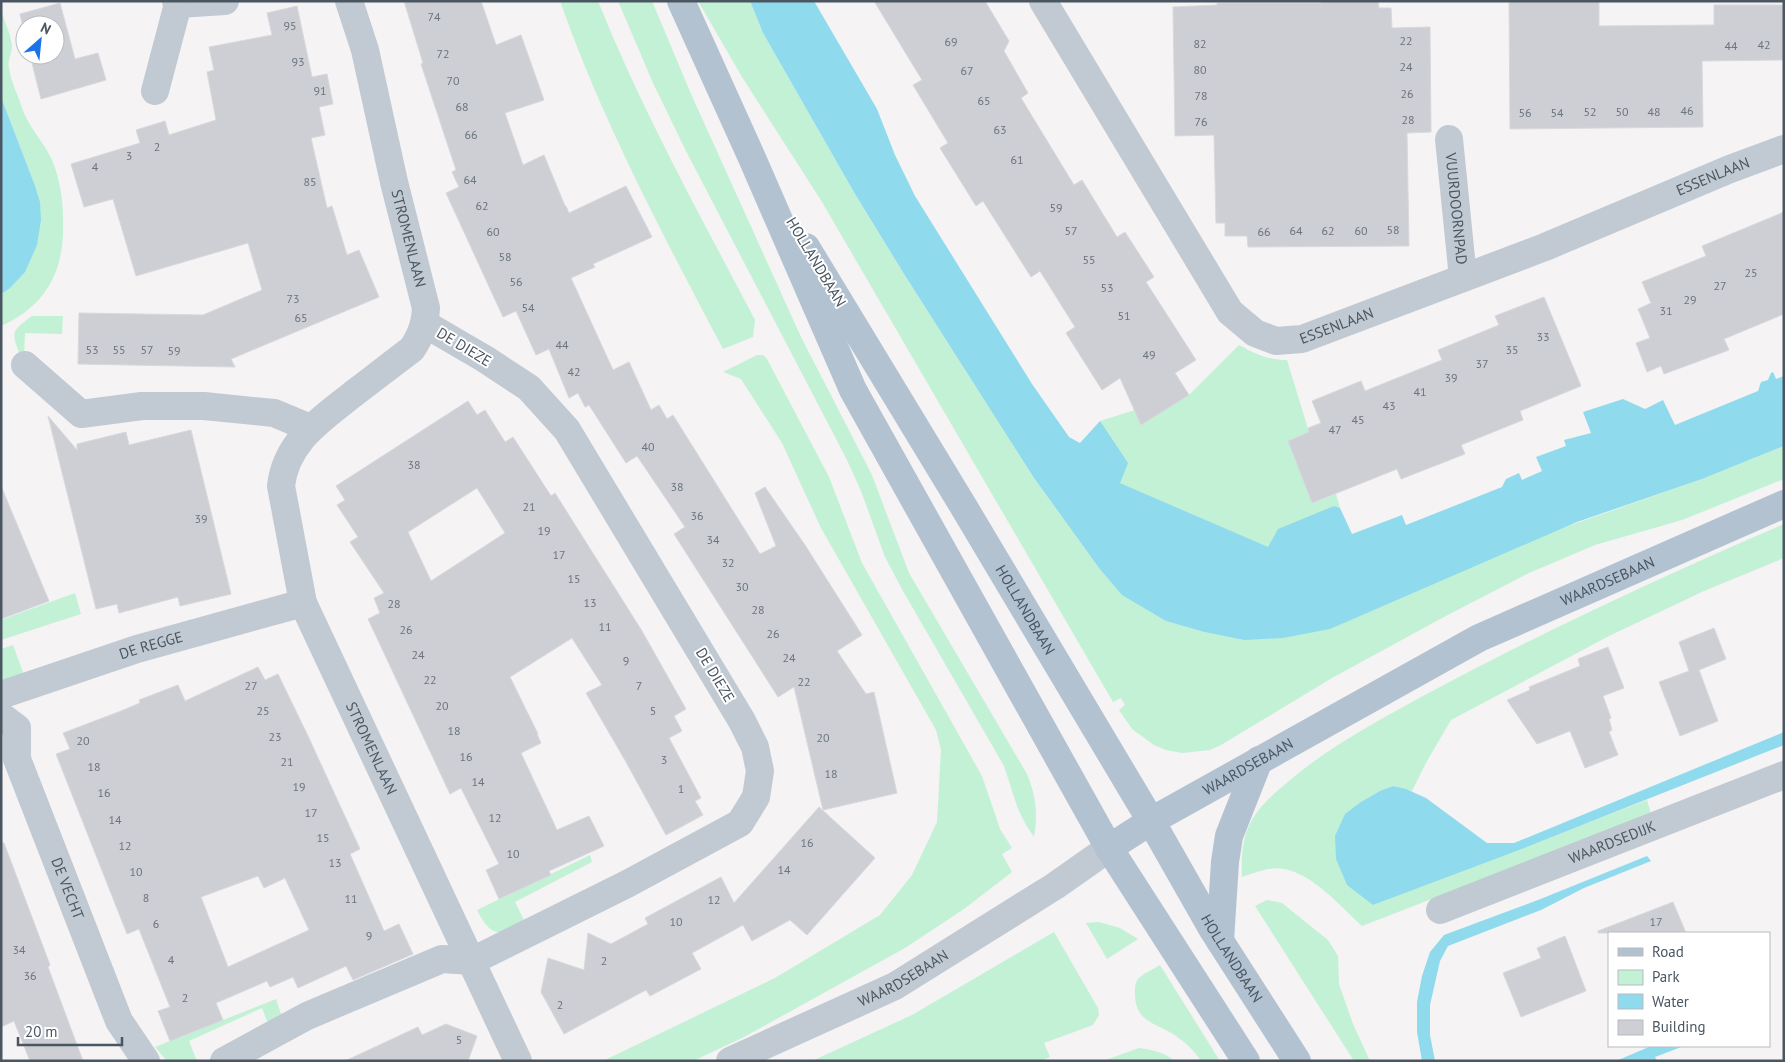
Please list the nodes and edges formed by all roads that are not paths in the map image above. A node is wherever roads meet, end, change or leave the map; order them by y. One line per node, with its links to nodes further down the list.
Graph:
1 (226, 1): 5 (street)
2 (350, 1): 11 (street, STROMENLAAN)
3 (681, 1): 9 (main road, HOLLANDBAAN)
4 (1043, 1): 10 (street, ESSENLAAN)
5 (177, 3): 6 (street)
6 (156, 91)
7 (1449, 139): 10 (street, VUURDOORNPAD)
8 (1784, 149): 10 (street, ESSENLAAN)
9 (752, 158): 20 (main road, HOLLANDBAAN); 21 (main road, HOLLANDBAAN)
10 (1463, 278)
11 (425, 324): 13 (street, STROMENLAAN); 24 (street, DE DIEZE)
12 (25, 365): 13 (street)
13 (310, 428): 15 (street, STROMENLAAN)
14 (1784, 504): 18 (main road, WAARDSEBAAN)
15 (303, 603): 16 (street, DE REGGE); 24 (street, STROMENLAAN)
16 (1, 695)
17 (1, 716): 25 (street, DE VECHT)
18 (1258, 760): 20 (main road, WAARDSEBAAN); 23 (main road)
19 (1784, 775): 22 (street, WAARDSEDIJK)
20 (1151, 821): 21 (main road, WAARDSEBAAN); 23 (main road, HOLLANDBAAN)
21 (1109, 848): 28 (street, WAARDSEBAAN); 29 (main road, HOLLANDBAAN)
22 (1440, 910)
23 (1220, 941): 30 (main road, HOLLANDBAAN)
24 (472, 961): 26 (street); 27 (street, STROMENLAAN)
25 (146, 1061)
26 (224, 1061)
27 (518, 1061)
28 (730, 1061)
29 (1246, 1061)
30 (1297, 1061)

